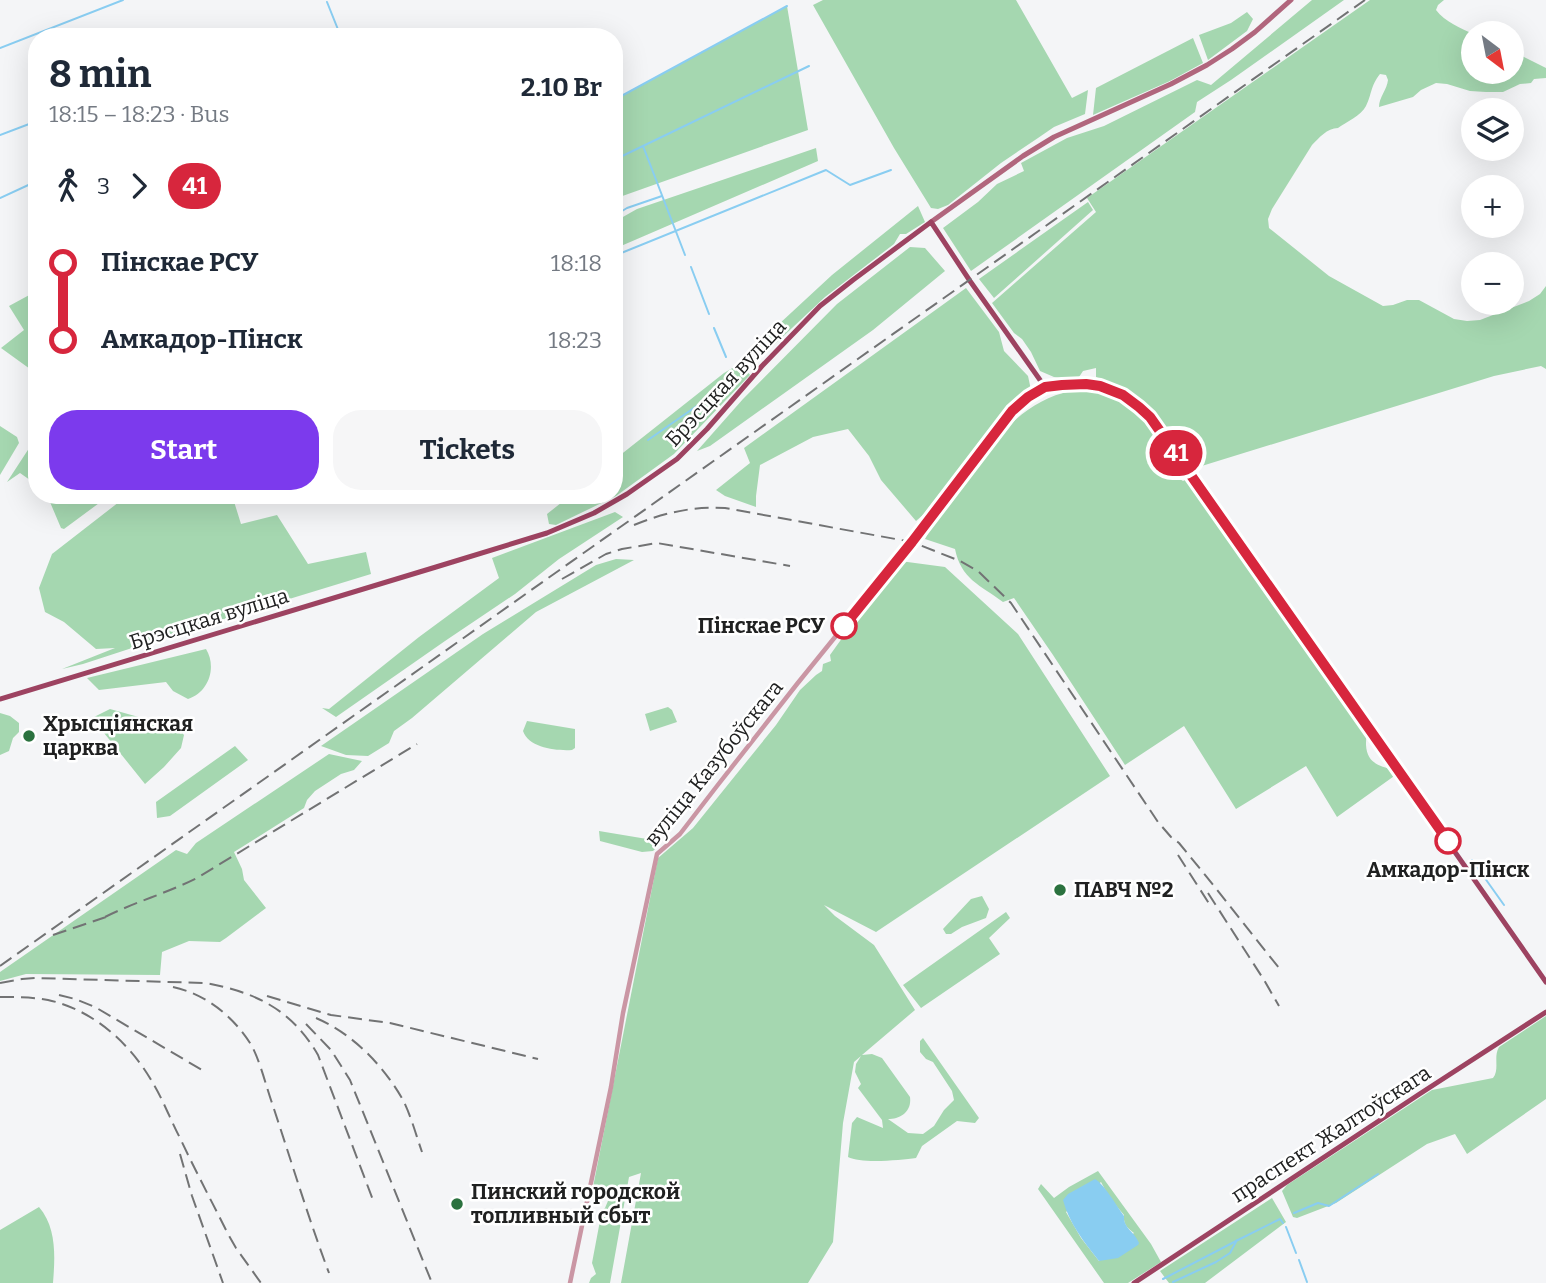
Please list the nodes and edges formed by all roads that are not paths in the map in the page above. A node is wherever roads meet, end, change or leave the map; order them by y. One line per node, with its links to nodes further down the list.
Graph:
1 (1291, 0): 2 (main road, Брэсцкая вуліца)
2 (931, 222): 3 (main road); 4 (main road, Брэсцкая вуліца)
3 (1045, 387): 7 (main road); 9 (street, вуліца Казубоўскага)
4 (623, 496)
5 (610, 504): 6 (main road, Брэсцкая вуліца)
6 (0, 699)
7 (1546, 982)
8 (1546, 1012): 10 (main road, праспект Жалтоўскага)
9 (570, 1283)
10 (1134, 1283)

